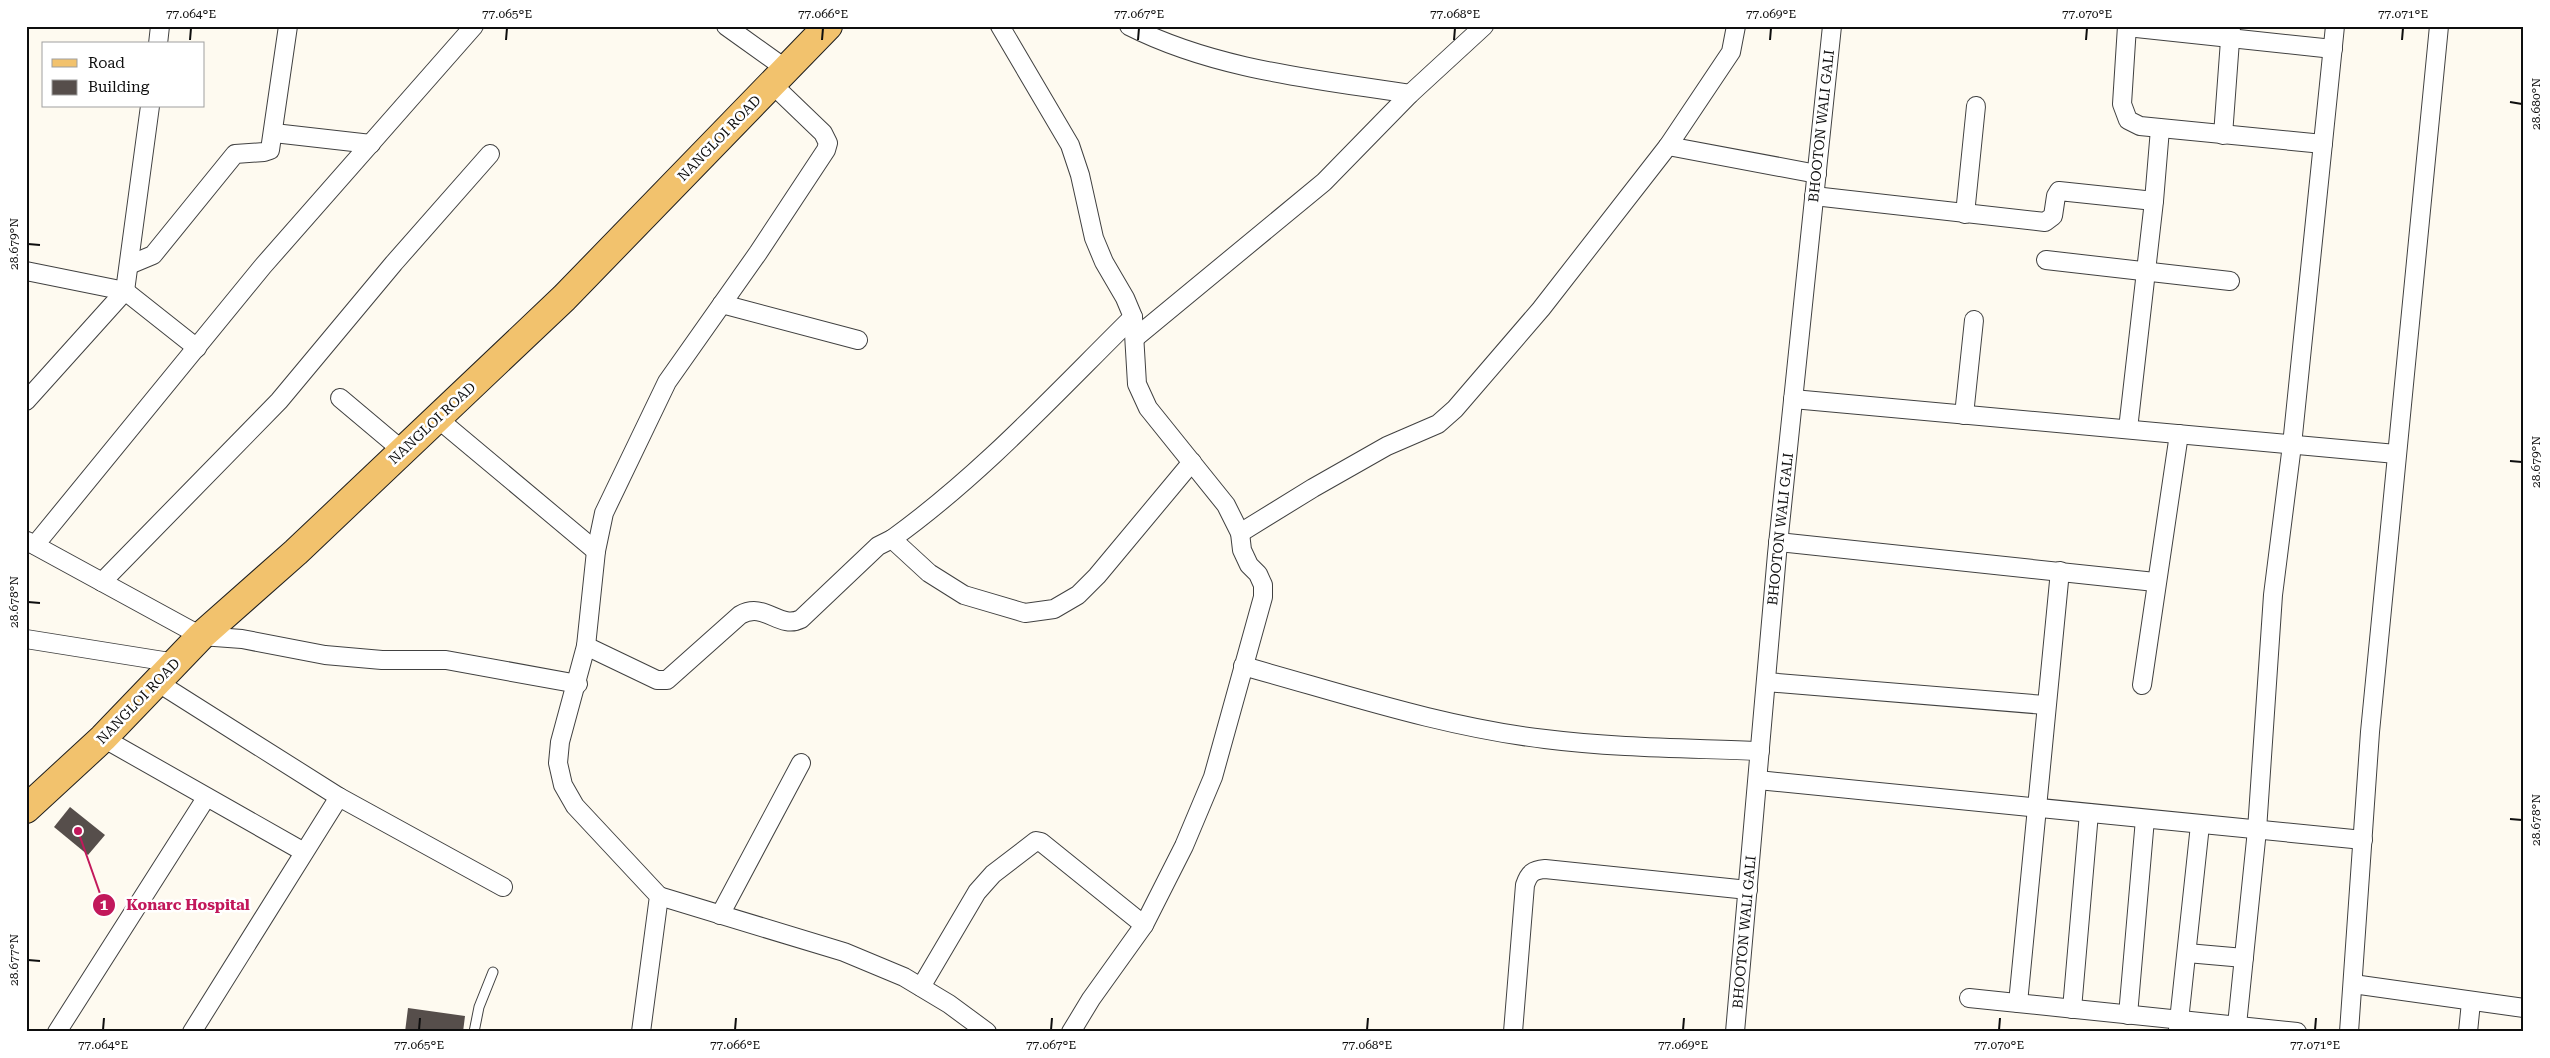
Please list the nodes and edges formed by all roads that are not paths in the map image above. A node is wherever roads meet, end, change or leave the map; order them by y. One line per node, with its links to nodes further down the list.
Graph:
1 (160, 26): 15 (street)
2 (288, 26): 22 (street)
3 (474, 26): 24 (street)
4 (726, 26): 17 (street)
5 (828, 26): 17 (main road, NANGLOI ROAD)
6 (1000, 26): 39 (street)
7 (1128, 26): 18 (street)
8 (1484, 26): 18 (street)
9 (1736, 26): 26 (street)
10 (1832, 26): 28 (street, BHOOTON WALI GALI)
11 (2336, 26): 16 (street)
12 (2439, 26): 53 (street)
13 (2127, 27): 14 (street); 21 (street)
14 (2230, 32): 16 (street); 23 (street)
15 (158, 42)
16 (2333, 49): 25 (street)
17 (779, 76): 38 (street); 48 (main road, NANGLOI ROAD)
18 (1410, 94): 41 (street)
19 (1976, 106): 31 (street)
20 (150, 108): 33 (street)
21 (2160, 129): 23 (street); 30 (street)
22 (274, 132): 24 (street); 33 (street)
23 (2223, 135): 25 (street)
24 (371, 144): 43 (street)
25 (2322, 144): 51 (street)
26 (1668, 146): 28 (street); 55 (street)
27 (490, 154): 61 (street)
28 (1817, 174): 29 (street, BHOOTON WALI GALI)
29 (1814, 196): 31 (street); 45 (street, BHOOTON WALI GALI)
30 (2154, 201): 31 (street); 35 (street)
31 (1965, 214)
32 (2046, 260): 35 (street)
33 (129, 265): 37 (street)
34 (26, 271): 37 (street)
35 (2146, 271): 36 (street); 49 (street)
36 (2230, 281)
37 (125, 291): 43 (street); 46 (street)
38 (722, 304): 42 (street); 59 (street)
39 (1133, 317): 41 (street); 56 (street)
40 (1974, 320): 47 (street)
41 (1134, 338): 54 (street)
42 (858, 340)
43 (196, 348): 58 (street)
44 (340, 398): 52 (street)
45 (1793, 399): 47 (street); 57 (street, BHOOTON WALI GALI)
46 (26, 401)
47 (1964, 415): 49 (street)
48 (437, 418): 52 (main road, NANGLOI ROAD); 59 (street)
49 (2128, 430): 50 (street)
50 (2179, 434): 51 (street); 62 (street)
51 (2292, 444): 53 (street); 84 (street)
52 (403, 450): 63 (main road, NANGLOI ROAD)
53 (2396, 454): 85 (street)
54 (1192, 462): 55 (street); 56 (street)
55 (1240, 533): 67 (street)
56 (892, 539): 65 (street)
57 (1778, 542): 60 (street); 69 (street, BHOOTON WALI GALI)
58 (31, 543): 61 (street)
59 (596, 551): 65 (street)
60 (2060, 572): 62 (street); 72 (street)
61 (102, 582): 63 (street)
62 (2155, 582): 71 (street)
63 (201, 636): 66 (main road, NANGLOI ROAD); 70 (street)
64 (26, 639): 66 (street)
65 (586, 646): 70 (street)
66 (176, 663): 68 (main road, NANGLOI ROAD)
67 (1243, 666): 74 (street); 91 (street)
68 (157, 682): 73 (main road, NANGLOI ROAD); 77 (street)
69 (1766, 682): 72 (street); 74 (street, BHOOTON WALI GALI)
70 (578, 684): 89 (street)
71 (2142, 685)
72 (2045, 705): 79 (street)
73 (103, 738): 78 (street); 80 (main road, NANGLOI ROAD)
74 (1760, 750): 76 (street, BHOOTON WALI GALI)
75 (801, 763): 90 (street)
76 (1758, 780): 79 (street); 88 (street, BHOOTON WALI GALI)
77 (339, 797): 86 (street); 87 (street)
78 (206, 798): 86 (street); 105 (street)
79 (2035, 808): 81 (street); 99 (street)
80 (26, 810)
81 (2089, 813): 82 (street); 101 (street)
82 (2145, 819): 83 (street); 102 (street)
83 (2200, 824): 84 (street); 92 (street)
84 (2257, 830): 85 (street); 93 (street)
85 (2363, 840): 95 (street)
86 (304, 852): 106 (street)
87 (503, 887)
88 (1748, 890): 111 (street); 112 (street, BHOOTON WALI GALI)
89 (660, 896): 90 (street); 108 (street)
90 (720, 915): 96 (street)
91 (1144, 925): 96 (street); 110 (street)
92 (2187, 953): 93 (street); 103 (street)
93 (2244, 958): 104 (street)
94 (493, 972): 107 (lane)
95 (2353, 984): 98 (street); 114 (street)
96 (921, 987): 109 (street)
97 (1969, 998): 99 (street)
98 (2471, 1002): 100 (street); 115 (street)
99 (2018, 1003): 101 (street)
100 (2524, 1008)
101 (2072, 1009): 102 (street)
102 (2128, 1015): 103 (street)
103 (2179, 1026): 104 (street)
104 (2236, 1026): 113 (street)
105 (57, 1032)
106 (192, 1032)
107 (474, 1032)
108 (641, 1032)
109 (987, 1032)
110 (1071, 1032)
111 (1513, 1032)
112 (1735, 1032)
113 (2297, 1032)
114 (2349, 1032)
115 (2468, 1032)

